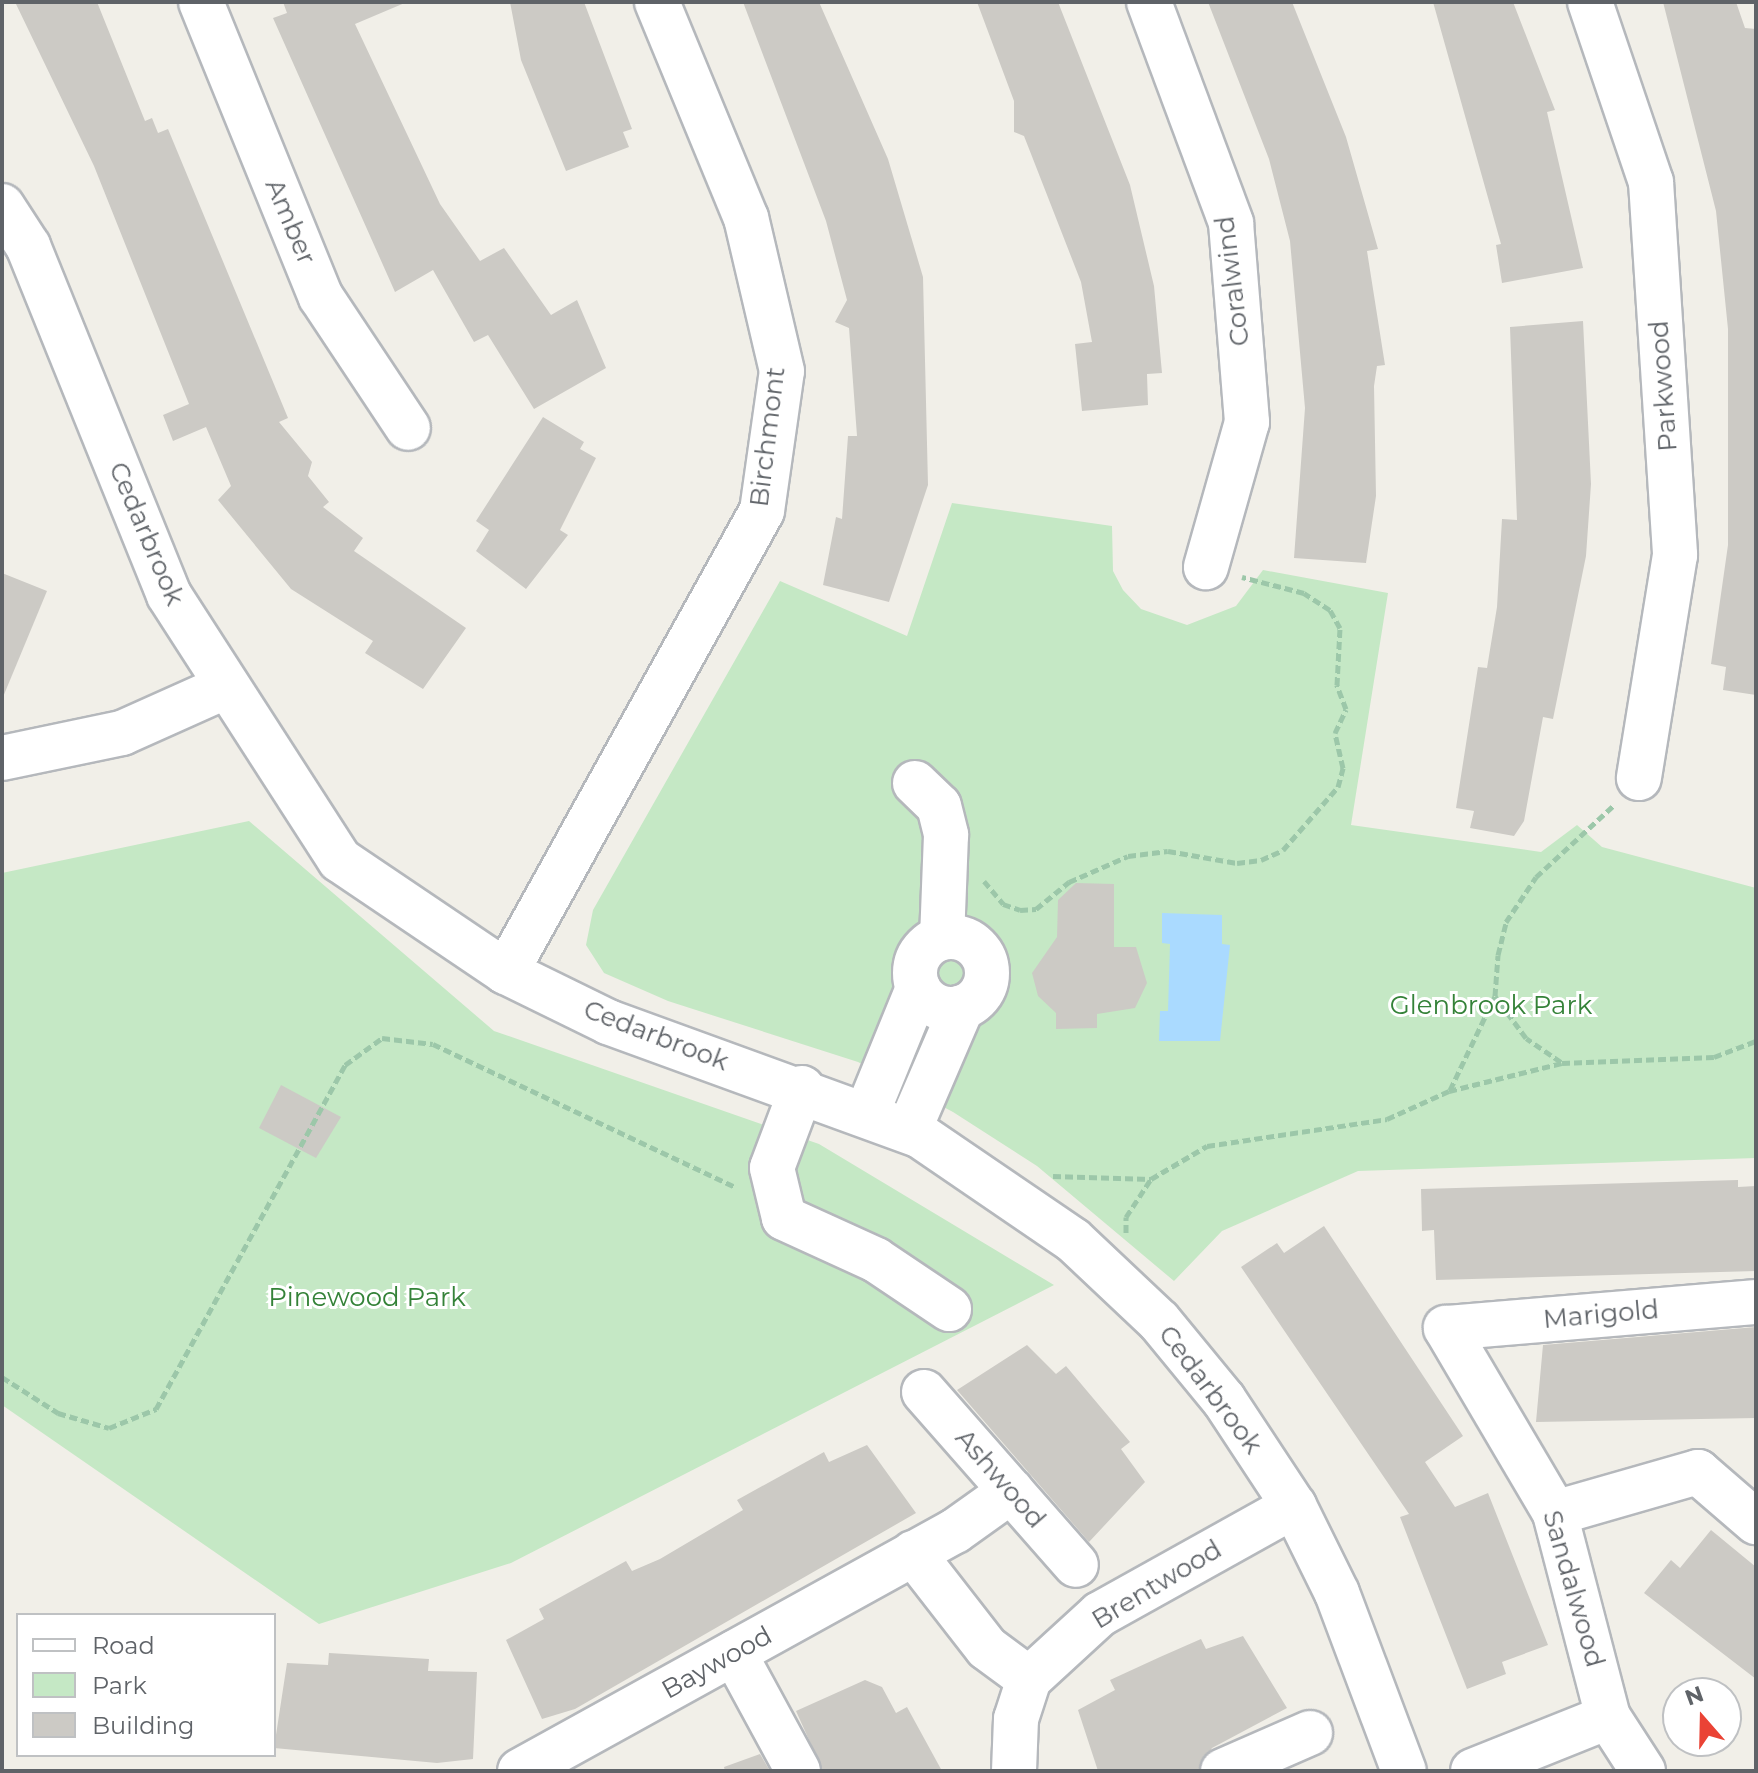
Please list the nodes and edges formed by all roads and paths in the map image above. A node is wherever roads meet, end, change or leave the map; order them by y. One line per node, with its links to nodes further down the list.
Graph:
1 (201, 2): 6 (street, Amber)
2 (657, 2): 14 (street, Birchmont)
3 (1149, 2): 7 (street, Coralwind)
4 (1590, 2): 10 (street, Parkwood)
5 (2, 206): 8 (street, Cedarbrook)
6 (408, 428)
7 (1206, 567): 12 (path)
8 (227, 686): 9 (street); 14 (street, Cedarbrook)
9 (2, 758)
10 (1639, 778): 16 (path)
11 (915, 783): 12 (street)
12 (942, 880): 13 (street)
13 (942, 938): 15 (street); 17 (street)
14 (506, 972): 20 (street, Cedarbrook)
15 (918, 988): 17 (street); 22 (street)
16 (1495, 996): 19 (path); 21 (path)
17 (962, 1007): 23 (street)
18 (1756, 1041): 19 (path)
19 (1562, 1063): 21 (path)
20 (802, 1088): 22 (street, Cedarbrook); 25 (street)
21 (1449, 1091): 24 (path)
22 (867, 1113): 23 (street, Cedarbrook)
23 (909, 1130): 26 (street, Cedarbrook)
24 (1151, 1179): 26 (path); 27 (path)
25 (773, 1191): 29 (street); 31 (path)
26 (1011, 1195): 27 (street, Cedarbrook)
27 (1122, 1283): 34 (street, Cedarbrook)
28 (1756, 1302): 30 (street, Marigold)
29 (949, 1309)
30 (1446, 1328): 35 (street, Sandalwood)
31 (2, 1377)
32 (924, 1392): 33 (street, Ashwood)
33 (1011, 1491): 37 (street, Baywood); 38 (street, Ashwood)
34 (1294, 1506): 40 (street, Brentwood); 47 (street, Cedarbrook)
35 (1555, 1513): 36 (street); 41 (street, Sandalwood)
36 (1756, 1522)
37 (913, 1553): 39 (street, Baywood); 40 (street)
38 (1076, 1565)
39 (734, 1653): 43 (street, Baywood); 44 (street)
40 (1029, 1679): 45 (street, Brentwood)
41 (1608, 1717): 48 (street); 49 (street, Sandalwood)
42 (1310, 1733): 46 (street)
43 (520, 1771)
44 (798, 1771)
45 (1014, 1771)
46 (1223, 1771)
47 (1404, 1771)
48 (1473, 1771)
49 (1643, 1771)

